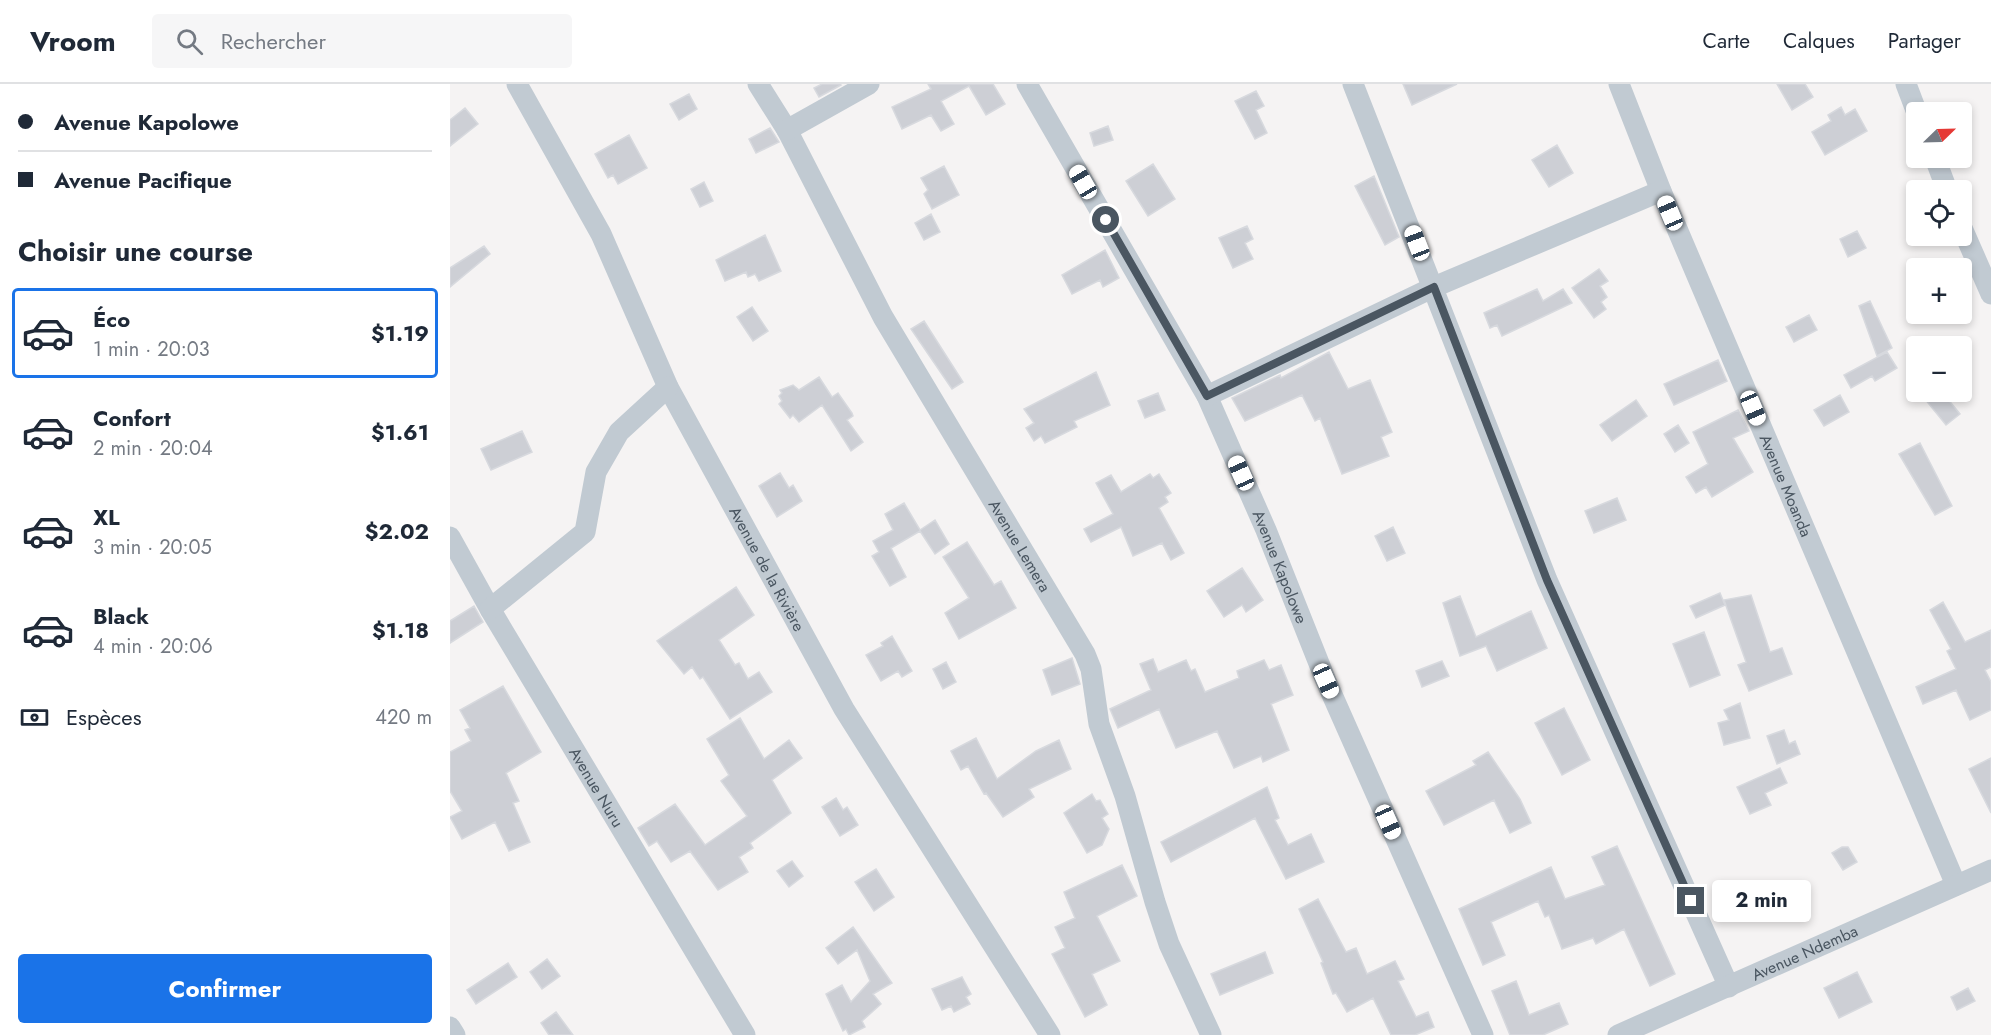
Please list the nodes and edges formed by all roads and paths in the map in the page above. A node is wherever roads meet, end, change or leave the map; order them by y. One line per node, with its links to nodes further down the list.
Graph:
1 (517, 84): 14 (street, Avenue de la Rivière)
2 (758, 84): 9 (street, Avenue Lemera)
3 (870, 84): 9 (street)
4 (1027, 84): 15 (street, Avenue Kapolowe)
5 (1353, 84): 12 (street)
6 (1618, 84): 10 (street, Avenue Moanda)
7 (1906, 84): 8 (street)
8 (1913, 102)
9 (787, 130): 25 (street, Avenue Lemera)
10 (1661, 191): 12 (street); 19 (street, Avenue Moanda)
11 (1970, 246): 13 (street)
12 (1434, 287): 15 (street); 20 (street)
13 (1991, 294)
14 (668, 387): 17 (street); 24 (street, Avenue de la Rivière)
15 (1207, 396): 26 (street, Avenue Kapolowe)
16 (450, 537): 17 (street, Avenue Nuru)
17 (490, 609): 23 (street, Avenue Nuru)
18 (1991, 870): 19 (street, Avenue Ndemba)
19 (1956, 885): 20 (street, Avenue Ndemba)
20 (1729, 987): 27 (street, Avenue Ndemba)
21 (450, 1027): 22 (street)
22 (455, 1035)
23 (745, 1035)
24 (1050, 1035)
25 (1211, 1035)
26 (1483, 1035)
27 (1618, 1035)

